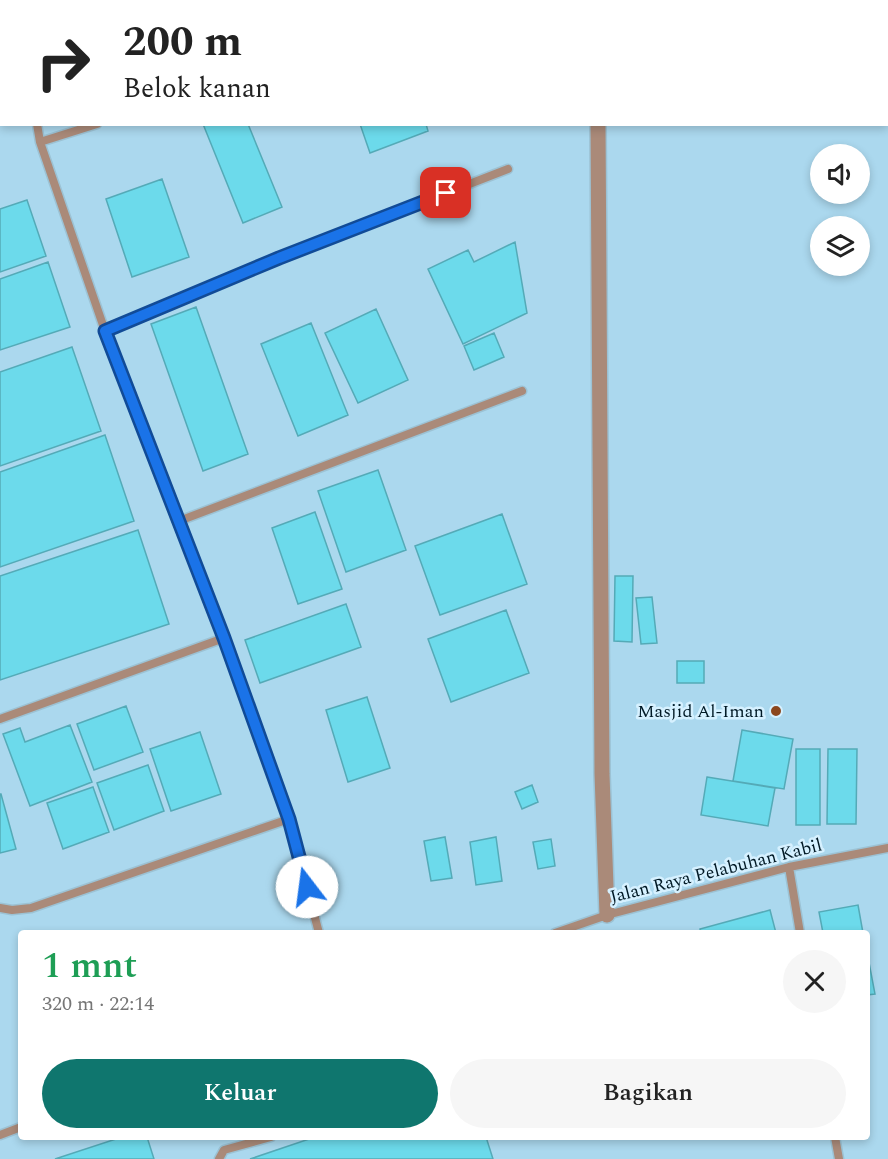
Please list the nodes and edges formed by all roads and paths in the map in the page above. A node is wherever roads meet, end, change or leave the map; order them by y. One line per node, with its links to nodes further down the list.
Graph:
1 (37, 126): 4 (lane)
2 (91, 126): 4 (lane)
3 (598, 126): 15 (street)
4 (40, 142): 6 (lane)
5 (508, 169): 6 (lane)
6 (105, 331): 8 (lane)
7 (522, 391): 8 (lane)
8 (179, 522): 9 (lane)
9 (224, 638): 10 (lane); 11 (lane)
10 (0, 719)
11 (289, 819): 14 (lane); 16 (lane)
12 (888, 848): 13 (lane, Jalan Raya Pelabuhan Kabil)
13 (789, 867): 15 (lane, Jalan Raya Pelabuhan Kabil); 18 (lane)
14 (0, 908)
15 (607, 915): 17 (lane, Jalan Raya Pelabuhan Kabil)
16 (317, 930)
17 (564, 930)
18 (800, 930)
19 (18, 1128): 20 (lane)
20 (0, 1134)
21 (260, 1140): 23 (lane)
22 (836, 1140): 24 (lane)
23 (219, 1159)
24 (839, 1159)

